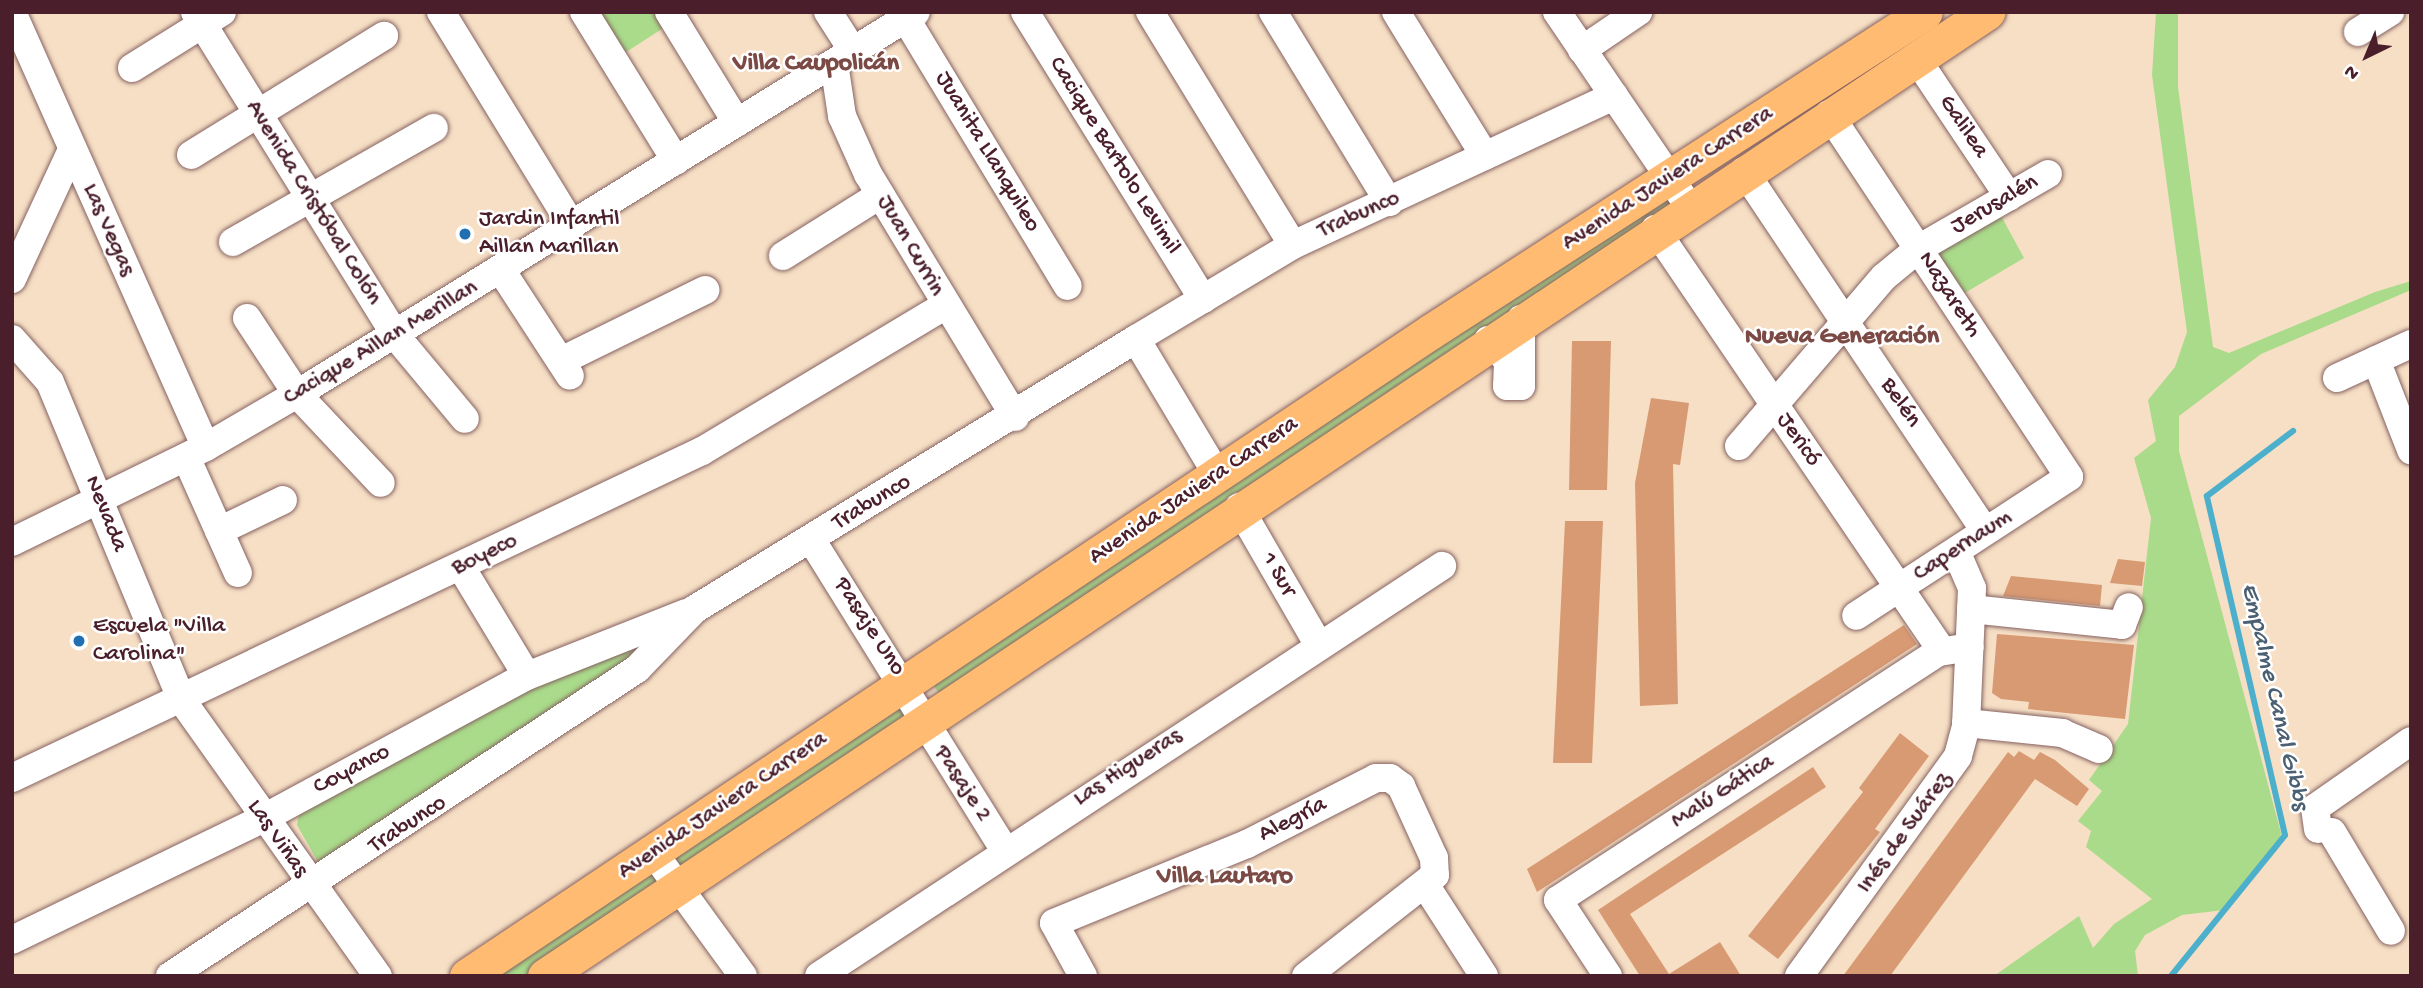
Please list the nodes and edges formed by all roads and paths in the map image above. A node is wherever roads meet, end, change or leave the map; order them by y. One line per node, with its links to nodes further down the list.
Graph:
1 (12, 12): 28 (street, Las Vegas)
2 (441, 12): 40 (street)
3 (584, 12): 31 (street)
4 (669, 12): 26 (street)
5 (828, 12): 20 (street, Juan Currin)
6 (1025, 12): 50 (street, Cacique Bartolo Levimil)
7 (1150, 12): 43 (street)
8 (1273, 12): 38 (street)
9 (1396, 12): 30 (street)
10 (1557, 12): 19 (street)
11 (1638, 12): 19 (street)
12 (1926, 12): 34 (main road, Avenida Javiera Carrera)
13 (1987, 12): 21 (main road, Avenida Javiera Carrera)
14 (2390, 12): 17 (street)
15 (911, 15): 20 (street, Cacique Aillan Merillan); 48 (street, Juanita Llanquileo)
16 (207, 16): 22 (street); 24 (street, Avenida Cristóbal Colón)
17 (2358, 32)
18 (384, 36): 24 (street)
19 (1583, 50): 23 (street)
20 (844, 57): 26 (street, Cacique Aillan Merillan); 35 (street, Juan Currin)
21 (1916, 58): 25 (main road, Avenida Javiera Carrera); 36 (street, Galilea)
22 (132, 68)
23 (1614, 96): 30 (street, Trabunco); 34 (street)
24 (258, 114): 29 (street); 37 (street, Avenida Cristóbal Colón)
25 (1829, 114): 32 (main road, Avenida Javiera Carrera); 44 (street, Nazareth)
26 (737, 123): 31 (street, Cacique Aillan Merillan)
27 (433, 128): 37 (street)
28 (72, 150): 47 (street); 68 (street, Las Vegas)
29 (191, 155)
30 (1485, 156): 38 (street, Trabunco)
31 (676, 161): 40 (street, Cacique Aillan Merillan)
32 (1744, 171): 39 (main road, Avenida Javiera Carrera); 54 (street, Belén)
33 (2048, 174): 36 (street, Jerusalén)
34 (1670, 178): 39 (street); 69 (main road, Avenida Javiera Carrera)
35 (880, 195): 45 (street); 51 (street, Juan Currin)
36 (2009, 197): 44 (street, Jerusalén)
37 (309, 199): 42 (street); 55 (street, Avenida Cristóbal Colón)
38 (1389, 202): 43 (street, Trabunco)
39 (1689, 206): 41 (main road, Avenida Javiera Carrera)
40 (572, 226): 46 (street, Cacique Aillan Merillan)
41 (1655, 229): 53 (main road, Avenida Javiera Carrera); 63 (street, Jericó)
42 (233, 242)
43 (1293, 246): 50 (street, Trabunco)
44 (1919, 249): 54 (street, Jerusalén); 70 (street, Nazareth)
45 (783, 256)
46 (501, 270): 49 (street); 55 (street, Cacique Aillan Merillan)
47 (12, 279)
48 (1068, 286)
49 (705, 290)
50 (1203, 299): 57 (street, Trabunco)
51 (944, 306): 64 (street, Juan Currin); 81 (street, Boyeco)
52 (247, 318): 62 (street)
53 (1521, 319): 58 (main road, Avenida Javiera Carrera); 58 (street)
54 (1846, 322): 63 (street, Jerusalén); 76 (street, Belén)
55 (395, 335): 62 (street, Cacique Aillan Merillan); 65 (street, Avenida Cristóbal Colón)
56 (12, 339): 72 (street, Nevada)
57 (1136, 339): 64 (street, Trabunco); 69 (street)
58 (1488, 340): 74 (main road, Avenida Javiera Carrera)
59 (2411, 344): 60 (street)
60 (2376, 360): 61 (street); 67 (street)
61 (2337, 378)
62 (297, 394): 68 (street, Cacique Aillan Merillan); 71 (street)
63 (1774, 405): 66 (street, Jerusalén); 83 (street, Jericó)
64 (1015, 417): 77 (street, Trabunco)
65 (466, 419)
66 (1739, 446)
67 (2411, 450)
68 (196, 452): 72 (street, Cacique Aillan Merillan); 75 (street, Las Vegas)
69 (1218, 476): 92 (main road, Avenida Javiera Carrera)
70 (2069, 477): 76 (street, Capernaum)
71 (381, 484)
72 (98, 499): 78 (street, Cacique Aillan Merillan); 93 (street, Nevada)
73 (283, 500): 75 (street)
74 (1238, 507): 88 (street, 1 Sur); 94 (main road, Avenida Javiera Carrera)
75 (219, 531): 82 (street, Las Vegas)
76 (1986, 531): 79 (street, Capernaum)
77 (811, 539): 85 (street, Trabunco); 92 (street, Pasaje Uno)
78 (12, 542)
79 (1956, 551): 83 (street, Capernaum); 86 (street, Inés de Suárez)
80 (1442, 566): 88 (street, Las Higueras)
81 (461, 567): 91 (street); 93 (street, Boyeco)
82 (238, 573)
83 (1900, 588): 87 (street, Capernaum); 90 (street, Jericó)
84 (2129, 607): 86 (street)
85 (695, 609): 91 (street, Coyanco); 106 (street, Trabunco)
86 (1971, 609): 89 (street, Inés de Suárez)
87 (1856, 617)
88 (1318, 643): 101 (street, Las Higueras)
89 (1970, 647): 90 (street, Malú Gática); 95 (street, Inés de Suárez)
90 (1942, 651): 118 (street, Malú Gática)
91 (527, 676): 100 (street, Coyanco)
92 (906, 684): 94 (street, Pasaje Uno); 102 (main road, Avenida Javiera Carrera)
93 (181, 699): 98 (street, Boyeco); 100 (street, Las Viñas)
94 (921, 719): 101 (street, Pasaje 2); 104 (main road, Avenida Javiera Carrera)
95 (1966, 723): 97 (street); 119 (street, Inés de Suárez)
96 (2411, 741): 99 (street)
97 (2099, 750)
98 (12, 778)
99 (2334, 795): 103 (street); 103 (street)
100 (262, 818): 106 (street, Las Viñas); 108 (street, Coyanco)
101 (1004, 849): 115 (street, Las Higueras)
102 (653, 852): 104 (street); 113 (main road, Avenida Javiera Carrera)
103 (2353, 866): 107 (street)
104 (678, 885): 109 (main road, Avenida Javiera Carrera); 114 (street)
105 (1426, 886): 110 (street); 116 (street, Alegría); 117 (street)
106 (311, 889): 111 (street, Trabunco); 112 (street, Las Viñas)
107 (2391, 931)
108 (12, 940)
109 (561, 971)
110 (1310, 975)
111 (170, 976)
112 (378, 976)
113 (467, 976)
114 (743, 976)
115 (819, 976)
116 (1083, 976)
117 (1484, 976)
118 (1608, 976)
119 (1799, 976)

